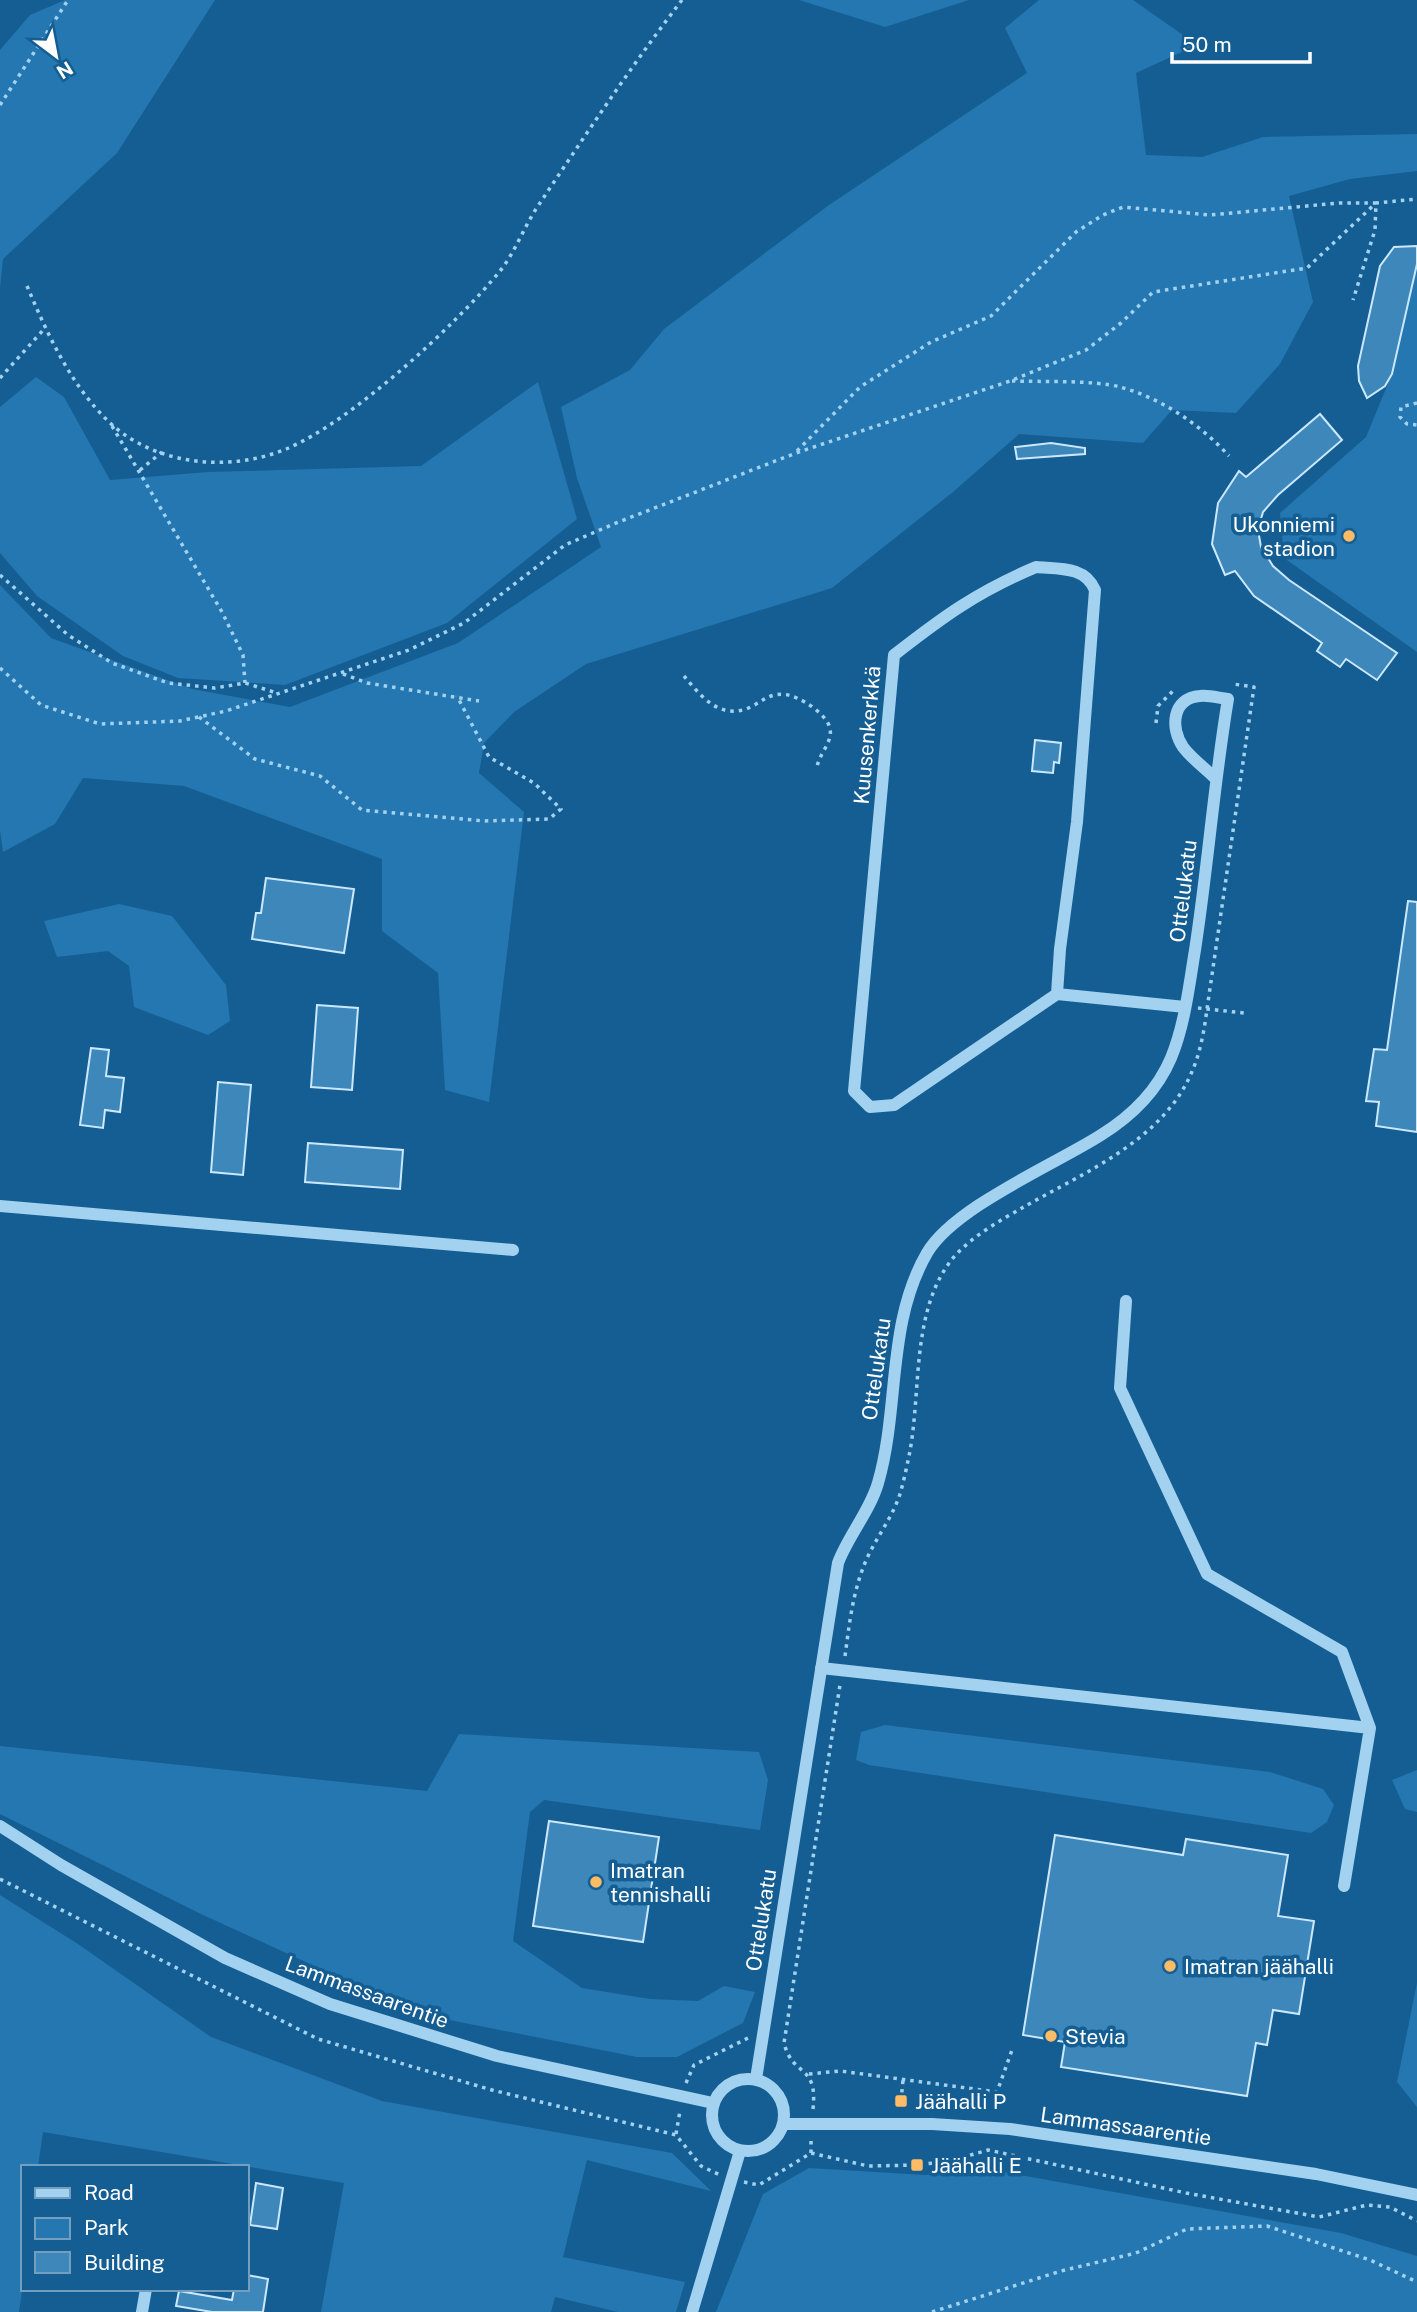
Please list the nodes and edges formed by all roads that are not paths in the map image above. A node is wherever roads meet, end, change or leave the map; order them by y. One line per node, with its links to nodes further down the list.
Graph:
1 (1215, 778): 1 (street, Ottelukatu); 3 (street, Ottelukatu)
2 (1057, 994): 2 (street, Kuusenkerkkä); 3 (street)
3 (1185, 1007): 7 (street, Ottelukatu)
4 (0, 1206): 5 (street)
5 (513, 1250)
6 (1126, 1301): 8 (street)
7 (821, 1668): 8 (street); 11 (street, Ottelukatu)
8 (1370, 1728): 10 (street)
9 (0, 1826): 12 (street, Lammassaarentie)
10 (1343, 1886)
11 (756, 2079): 12 (street); 13 (street)
12 (713, 2104): 14 (street)
13 (784, 2123): 14 (street); 15 (street, Lammassaarentie)
14 (740, 2151): 18 (street)
15 (1417, 2195)
16 (146, 2291): 17 (street)
17 (142, 2312)
18 (692, 2312)

